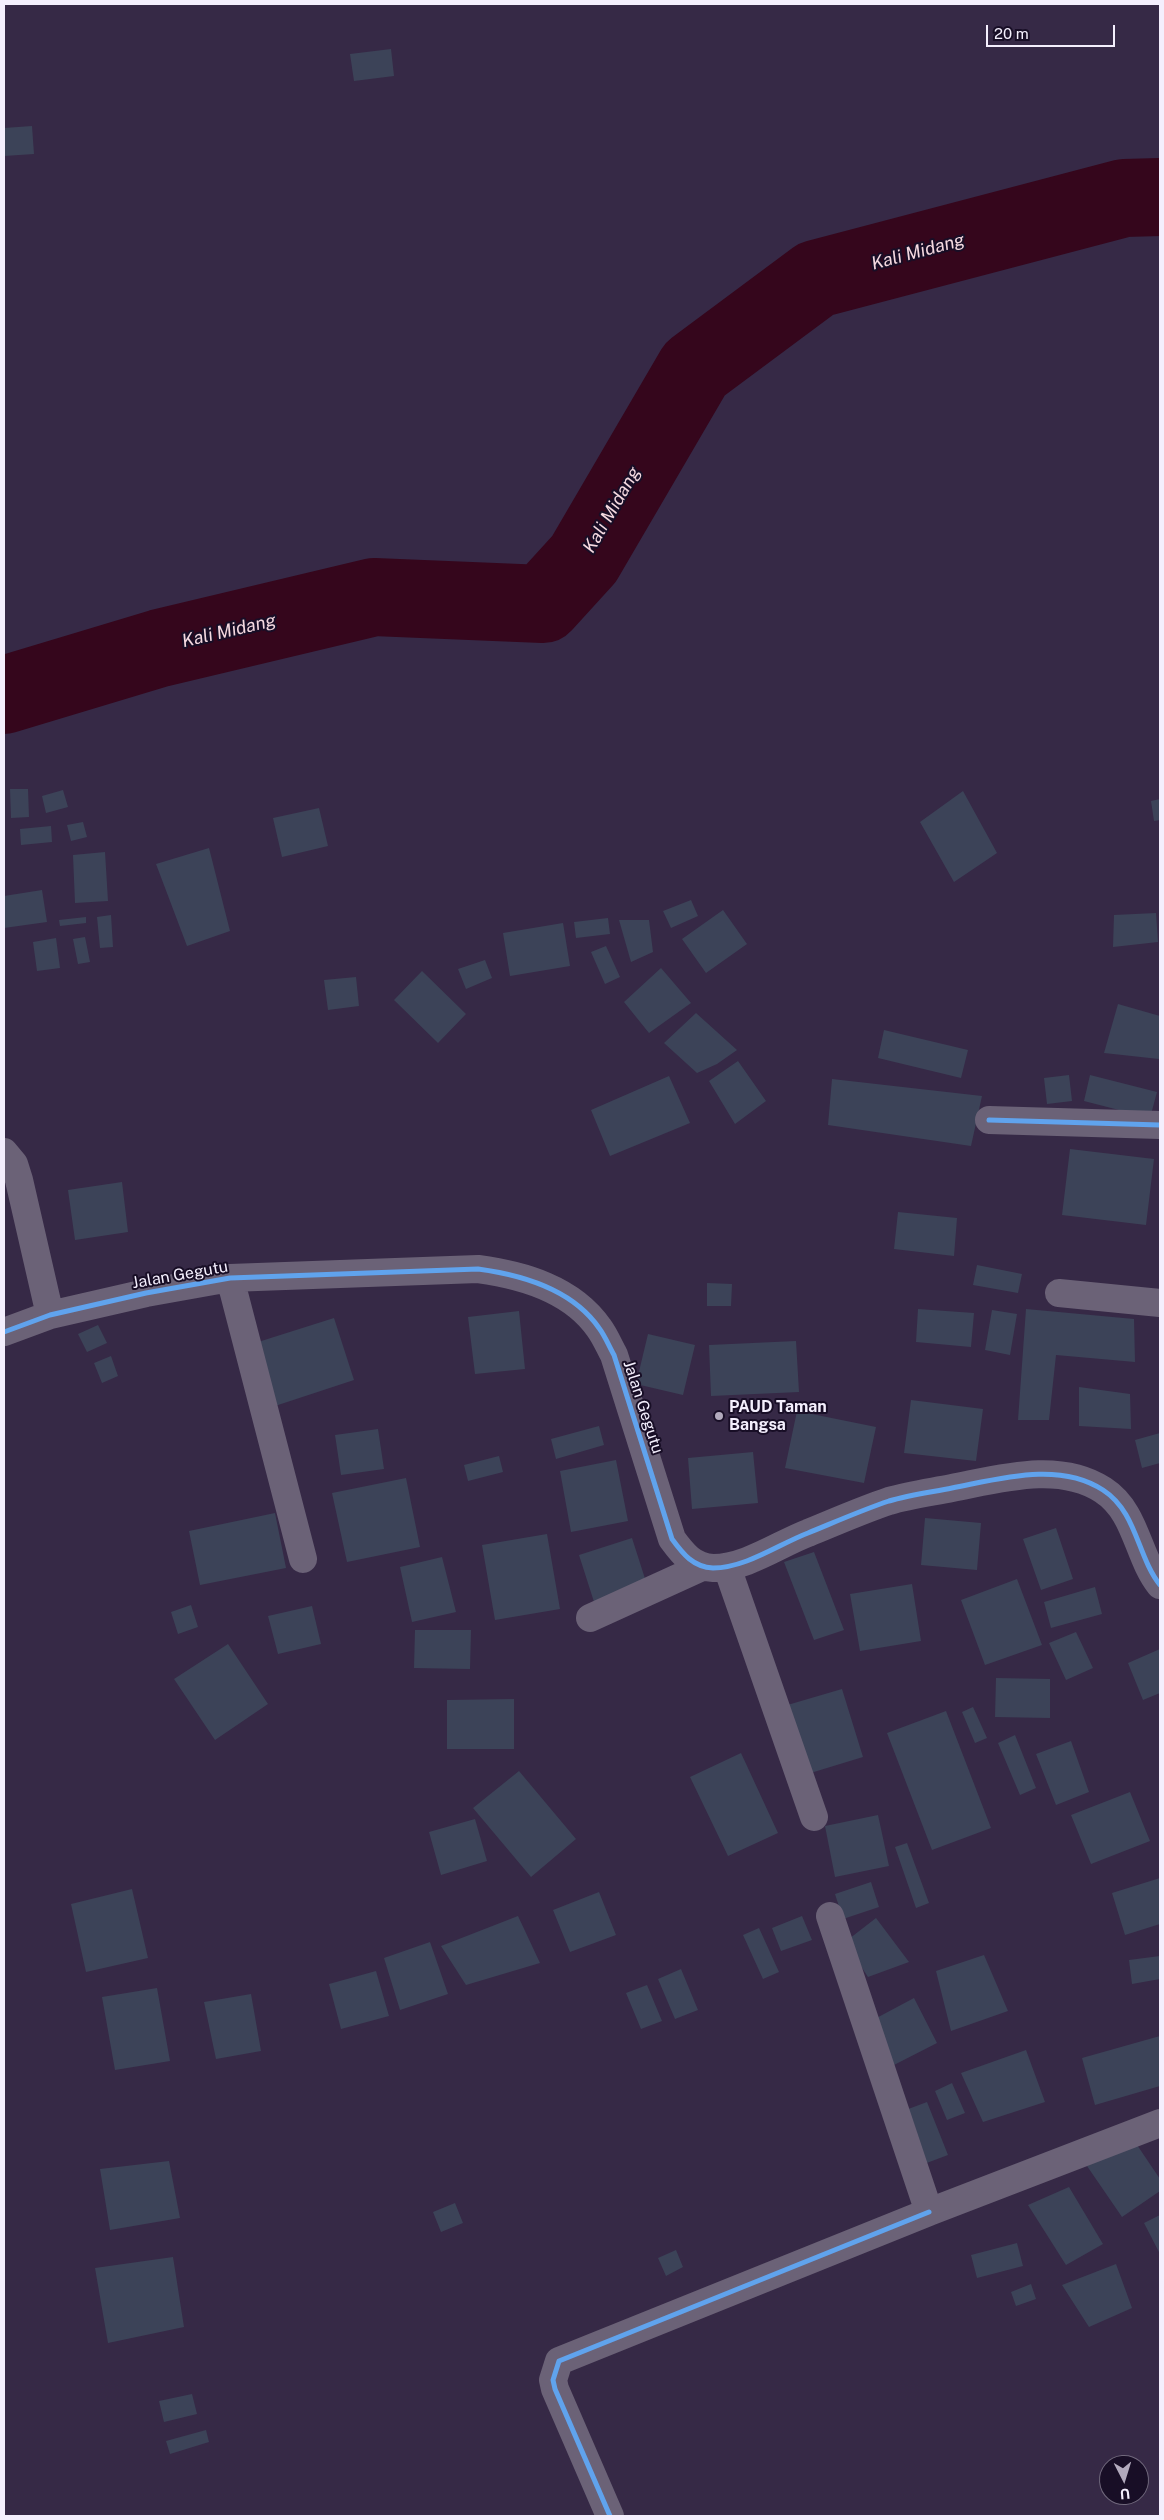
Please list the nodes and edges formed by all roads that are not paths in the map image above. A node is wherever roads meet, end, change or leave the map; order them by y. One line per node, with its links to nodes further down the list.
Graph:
1 (989, 1120): 2 (street)
2 (1160, 1125)
3 (4, 1152): 7 (street)
4 (230, 1278): 7 (street, Jalan Gegutu); 9 (street); 10 (street, Jalan Gegutu)
5 (1059, 1293): 6 (street)
6 (1160, 1303)
7 (50, 1315): 8 (street, Jalan Gegutu)
8 (4, 1332)
9 (303, 1559)
10 (715, 1567): 11 (street); 12 (street); 13 (street)
11 (1160, 1585)
12 (590, 1618)
13 (814, 1817)
14 (830, 1916): 16 (street)
15 (1160, 2123): 16 (street)
16 (928, 2212): 17 (street)
17 (610, 2516)

